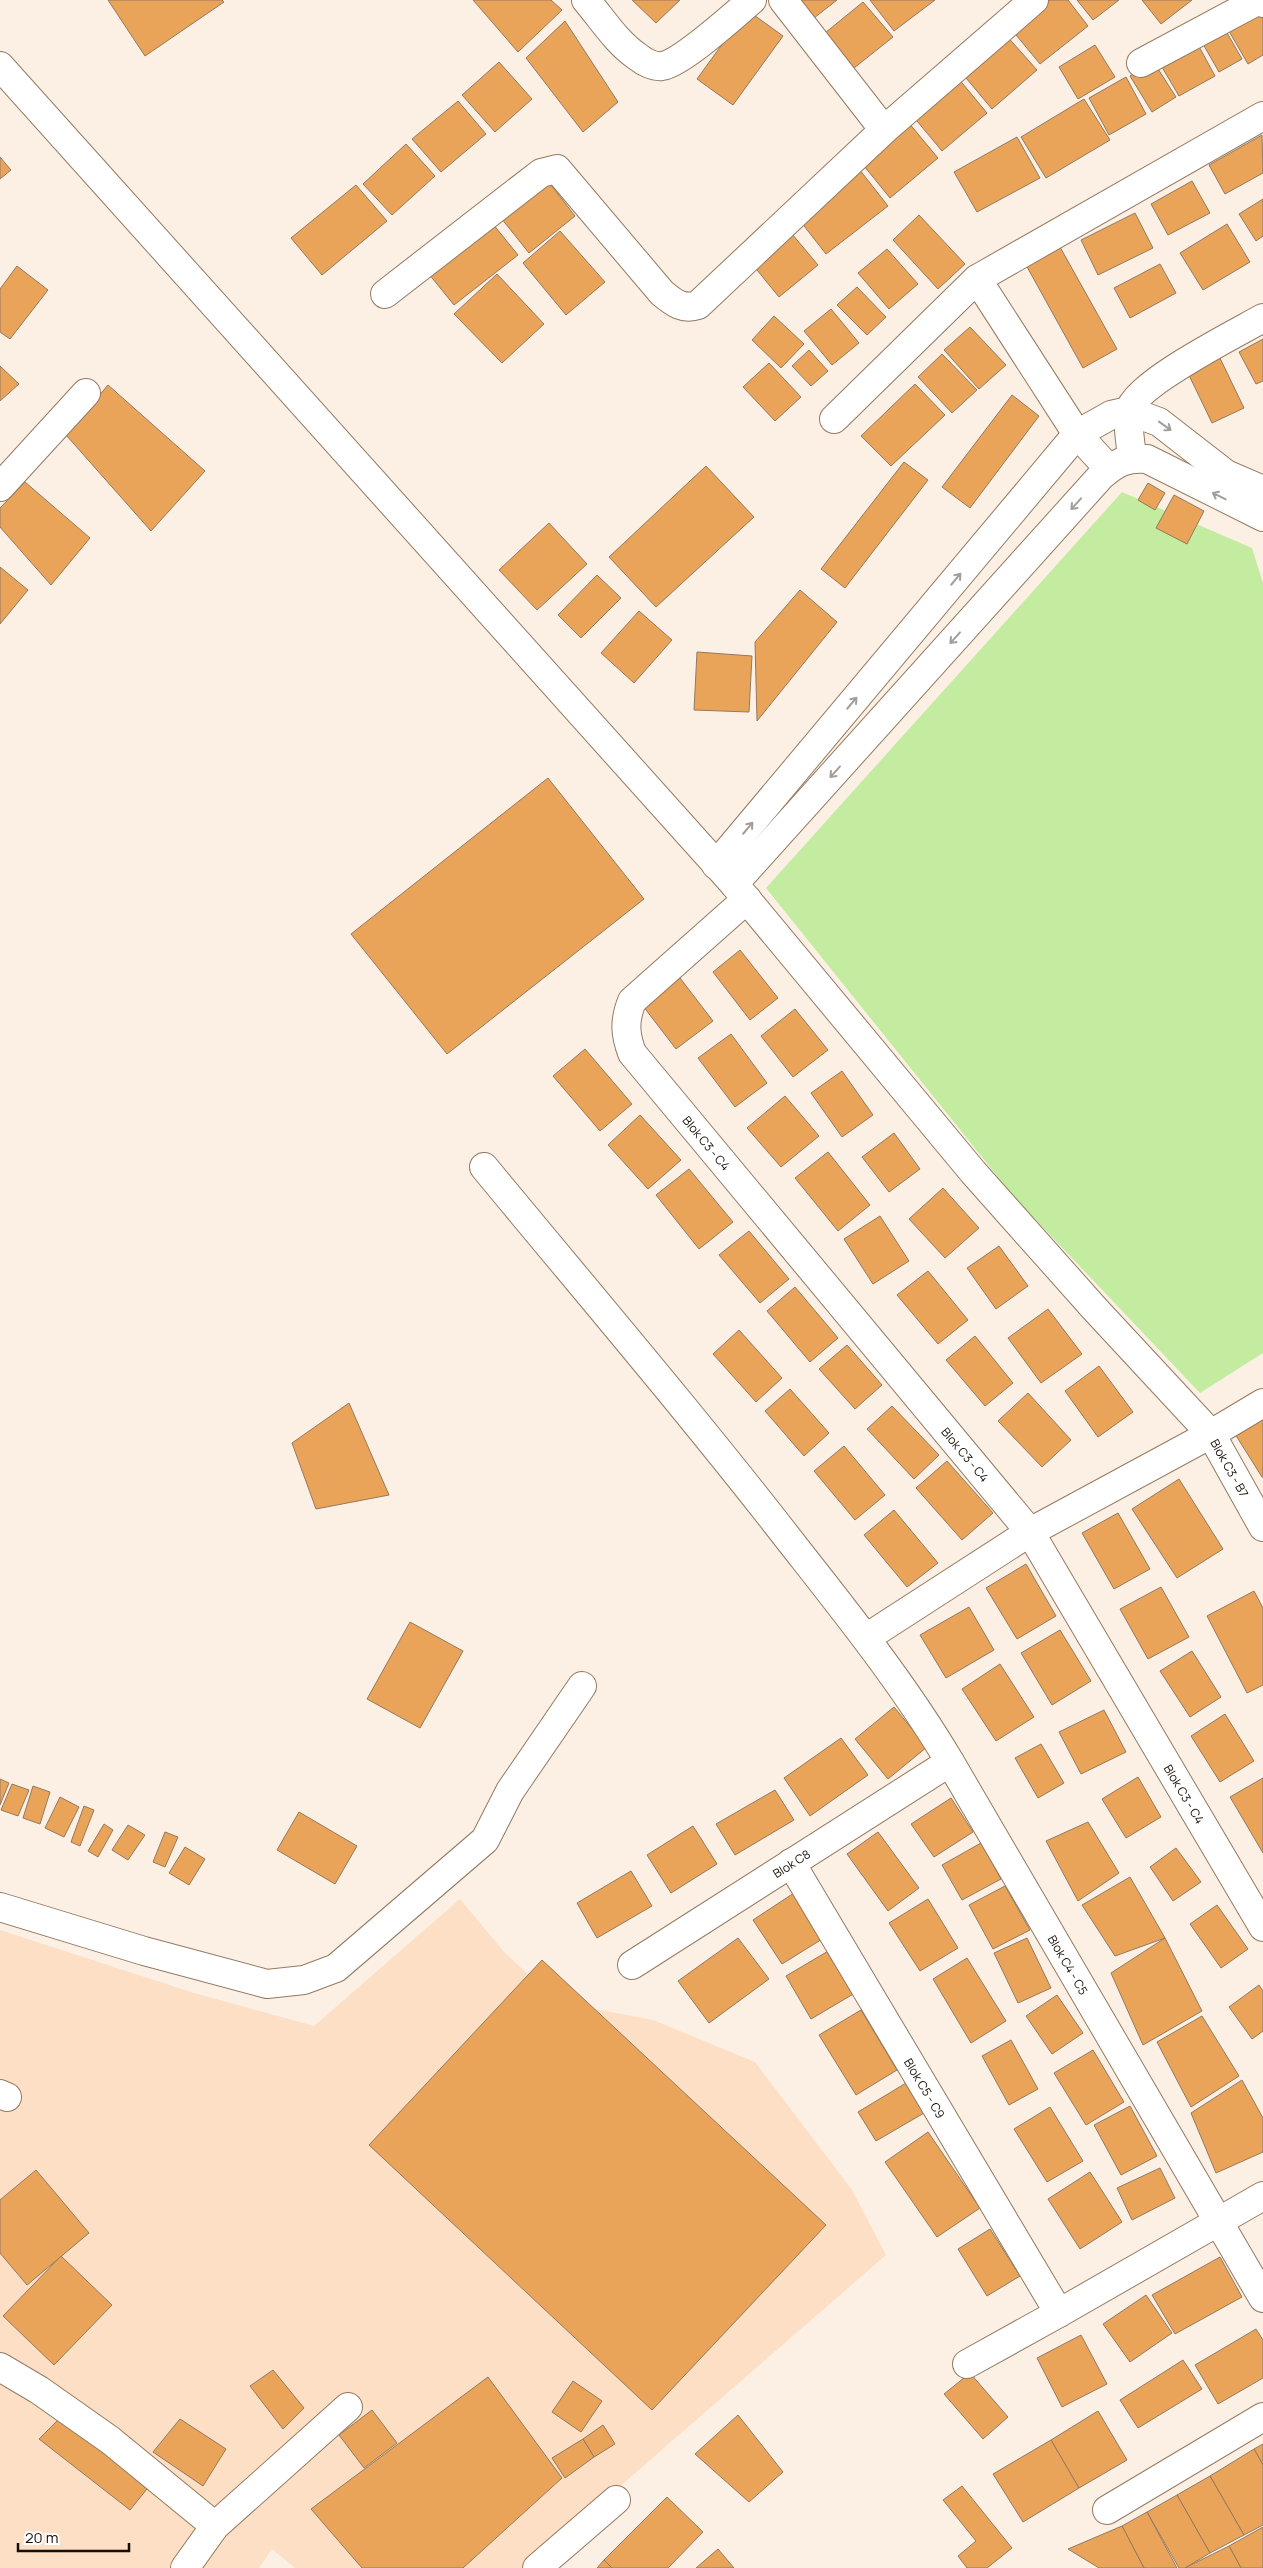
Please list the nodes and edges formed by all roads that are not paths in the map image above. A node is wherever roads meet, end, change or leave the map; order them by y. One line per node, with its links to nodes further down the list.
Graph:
1 (586, 0): 2 (street)
2 (752, 0)
3 (783, 0): 9 (street)
4 (1034, 0): 9 (street)
5 (1263, 3): 6 (street)
6 (1141, 63)
7 (0, 66): 21 (street, Blok C3 - B7)
8 (1263, 116): 10 (street)
9 (884, 130): 11 (street)
10 (977, 279): 15 (street); 16 (street)
11 (385, 294)
12 (1263, 318): 14 (street)
13 (86, 392): 18 (street)
14 (1129, 411): 16 (street); 17 (street); 19 (street, one-way to 19)
15 (834, 419)
16 (1077, 434): 17 (street); 21 (street, one-way to 16)
17 (1120, 463): 20 (street, one-way to 17); 21 (street, one-way to 21)
18 (0, 487)
19 (1263, 490)
20 (1263, 518)
21 (733, 883): 24 (street, Blok C3 - B7); 26 (street, Blok C3 - C4)
22 (484, 1167): 27 (street, Blok C4 - C5)
23 (1263, 1403): 24 (street)
24 (1211, 1434): 25 (street, Blok C3 - B7); 26 (street)
25 (1263, 1527)
26 (1030, 1532): 27 (street); 32 (street, Blok C3 - C4)
27 (866, 1638): 29 (street, Blok C4 - C5)
28 (582, 1686): 31 (street)
29 (950, 1762): 30 (street, Blok C8); 35 (street, Blok C4 - C5)
30 (791, 1863): 33 (street, Blok C8); 37 (street, Blok C5 - C9)
31 (0, 1907)
32 (1263, 1927)
33 (632, 1965)
34 (1263, 2196): 35 (street)
35 (1218, 2222): 36 (street, Blok C4 - C5); 37 (street)
36 (1263, 2298)
37 (1059, 2314): 38 (street)
38 (967, 2364)
39 (0, 2367): 44 (street)
40 (348, 2407): 44 (street)
41 (1263, 2416): 43 (street)
42 (616, 2500): 46 (street)
43 (1108, 2510)
44 (215, 2526): 45 (street)
45 (185, 2568)
46 (537, 2568)

